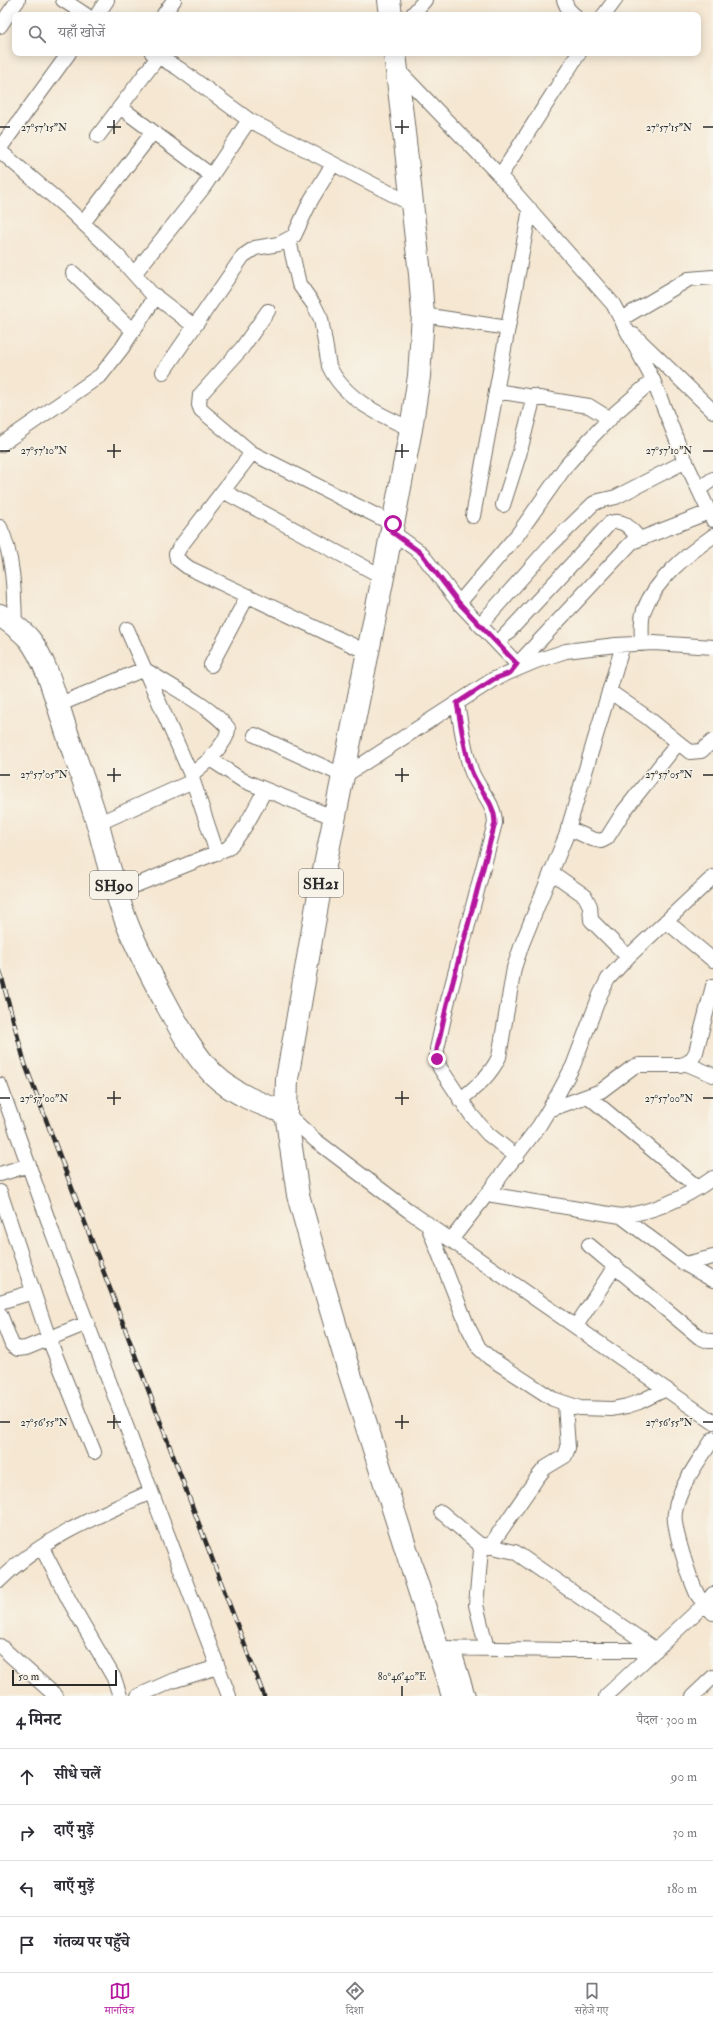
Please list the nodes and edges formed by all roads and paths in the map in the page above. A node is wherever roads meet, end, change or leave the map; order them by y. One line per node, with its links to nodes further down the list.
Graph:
1 (18, 0): 16 (street)
2 (63, 0): 9 (street)
3 (107, 0): 10 (street)
4 (174, 0): 11 (street)
5 (389, 0): 12 (main road)
6 (425, 0): 13 (street)
7 (564, 0): 14 (street)
8 (615, 0): 15 (street)
9 (81, 12)
10 (99, 12)
11 (165, 12)
12 (391, 12)
13 (415, 12)
14 (571, 12)
15 (606, 12)
16 (0, 26)
17 (67, 56): 26 (street)
18 (154, 56): 22 (street)
19 (157, 56): 23 (street)
20 (577, 56): 29 (street)
21 (396, 61): 29 (street); 30 (main road, SH21)
22 (120, 107): 24 (street); 25 (street)
23 (249, 120): 27 (street); 28 (street)
24 (153, 132): 28 (street); 32 (street)
25 (98, 136)
26 (0, 150): 32 (street)
27 (333, 164): 30 (street); 33 (street)
28 (212, 176): 35 (street)
29 (500, 176): 31 (street)
30 (413, 205): 39 (main road, SH21)
31 (530, 209): 40 (street); 42 (street)
32 (83, 223): 35 (street)
33 (289, 240): 41 (street); 50 (street)
34 (73, 273): 43 (street)
35 (134, 274): 37 (street)
36 (713, 277): 40 (street)
37 (156, 296): 41 (street); 43 (street)
38 (268, 311): 52 (street)
39 (422, 315): 42 (street); 50 (main road, SH21)
40 (623, 322): 45 (street); 48 (street)
41 (194, 326): 44 (street)
42 (508, 328): 46 (street)
43 (133, 331): 51 (street)
44 (162, 372)
45 (653, 380): 49 (street); 53 (street)
46 (496, 391): 47 (street); 58 (street)
47 (534, 396): 49 (street); 57 (street)
48 (713, 411)
49 (610, 418): 66 (street)
50 (411, 429): 61 (main road, SH21)
51 (0, 445)
52 (252, 453): 56 (street); 61 (street)
53 (686, 461): 55 (street); 68 (street)
54 (713, 479): 55 (street)
55 (699, 489): 59 (street)
56 (223, 492): 64 (street); 65 (street)
57 (504, 505)
58 (473, 516)
59 (711, 516): 63 (street)
60 (0, 527): 67 (street)
61 (392, 528): 64 (main road, SH21); 66 (street)
62 (713, 536): 71 (street)
63 (639, 538): 70 (street); 77 (street)
64 (383, 577): 74 (main road, SH21)
65 (247, 597): 74 (street); 75 (street)
66 (459, 603): 68 (street)
67 (8, 620): 80 (main road, SH90)
68 (480, 625): 70 (street)
69 (127, 630): 76 (street)
70 (498, 644): 77 (street)
71 (642, 644): 72 (street); 73 (street)
72 (623, 645): 77 (street); 78 (street)
73 (713, 647)
74 (368, 653): 85 (main road, SH21)
75 (211, 665)
76 (144, 669): 80 (street); 84 (street); 86 (street)
77 (514, 669): 79 (street)
78 (609, 691): 83 (street); 90 (street)
79 (457, 703): 85 (street); 103 (street)
80 (58, 705): 89 (main road, SH90)
81 (255, 735): 85 (street)
82 (713, 741): 83 (street)
83 (678, 743): 90 (street)
84 (210, 759): 86 (street); 87 (street)
85 (344, 776): 88 (main road, SH21)
86 (192, 778): 89 (street); 91 (street)
87 (265, 790): 88 (street); 91 (street)
88 (335, 818): 105 (main road, SH21)
89 (97, 824): 94 (main road, SH90)
90 (568, 828): 92 (street)
91 (217, 853): 94 (street)
92 (551, 872): 96 (street); 103 (street)
93 (713, 877): 95 (street)
94 (116, 893): 105 (main road, SH90)
95 (666, 921): 96 (street); 97 (street)
96 (628, 957): 104 (street)
97 (713, 960)
98 (713, 986): 99 (street)
99 (687, 1064): 100 (street); 102 (street)
100 (713, 1075)
101 (0, 1085): 107 (street)
102 (588, 1096): 104 (street); 110 (street)
103 (460, 1100): 106 (street)
104 (549, 1110): 106 (street)
105 (286, 1113): 114 (street); 140 (main road, SH21)
106 (516, 1157): 112 (street)
107 (29, 1165): 108 (street); 124 (street)
108 (0, 1174)
109 (713, 1178): 110 (street)
110 (698, 1188): 113 (street)
111 (0, 1192): 121 (street)
112 (487, 1194): 113 (street); 115 (street)
113 (621, 1216): 118 (street)
114 (427, 1223): 115 (street); 129 (street)
115 (451, 1240): 125 (street)
116 (589, 1245): 119 (street)
117 (713, 1257): 118 (street)
118 (685, 1264): 120 (street)
119 (615, 1266): 125 (street); 127 (street)
120 (713, 1280)
121 (32, 1292): 122 (street); 126 (street)
122 (0, 1302)
123 (0, 1314): 126 (street)
124 (87, 1322): 126 (street); 133 (street)
125 (576, 1326): 128 (street)
126 (49, 1339): 132 (street)
127 (713, 1341)
128 (666, 1389): 129 (street); 130 (street)
129 (565, 1404): 135 (street)
130 (713, 1422)
131 (713, 1439): 138 (street)
132 (94, 1452)
133 (151, 1492): 136 (street); 143 (street)
134 (440, 1512): 135 (street)
135 (484, 1545): 141 (street); 142 (street)
136 (42, 1548): 137 (street); 146 (street)
137 (0, 1580)
138 (711, 1603): 142 (street)
139 (0, 1646): 145 (street)
140 (446, 1648): 141 (street); 149 (main road, SH21); 150 (street)
141 (487, 1649): 142 (street)
142 (656, 1650): 151 (street)
143 (218, 1667): 147 (street); 148 (street)
144 (713, 1677): 152 (street)
145 (56, 1696)
146 (120, 1696)
147 (138, 1696)
148 (229, 1696)
149 (453, 1696)
150 (468, 1696)
151 (606, 1696)
152 (693, 1696)

